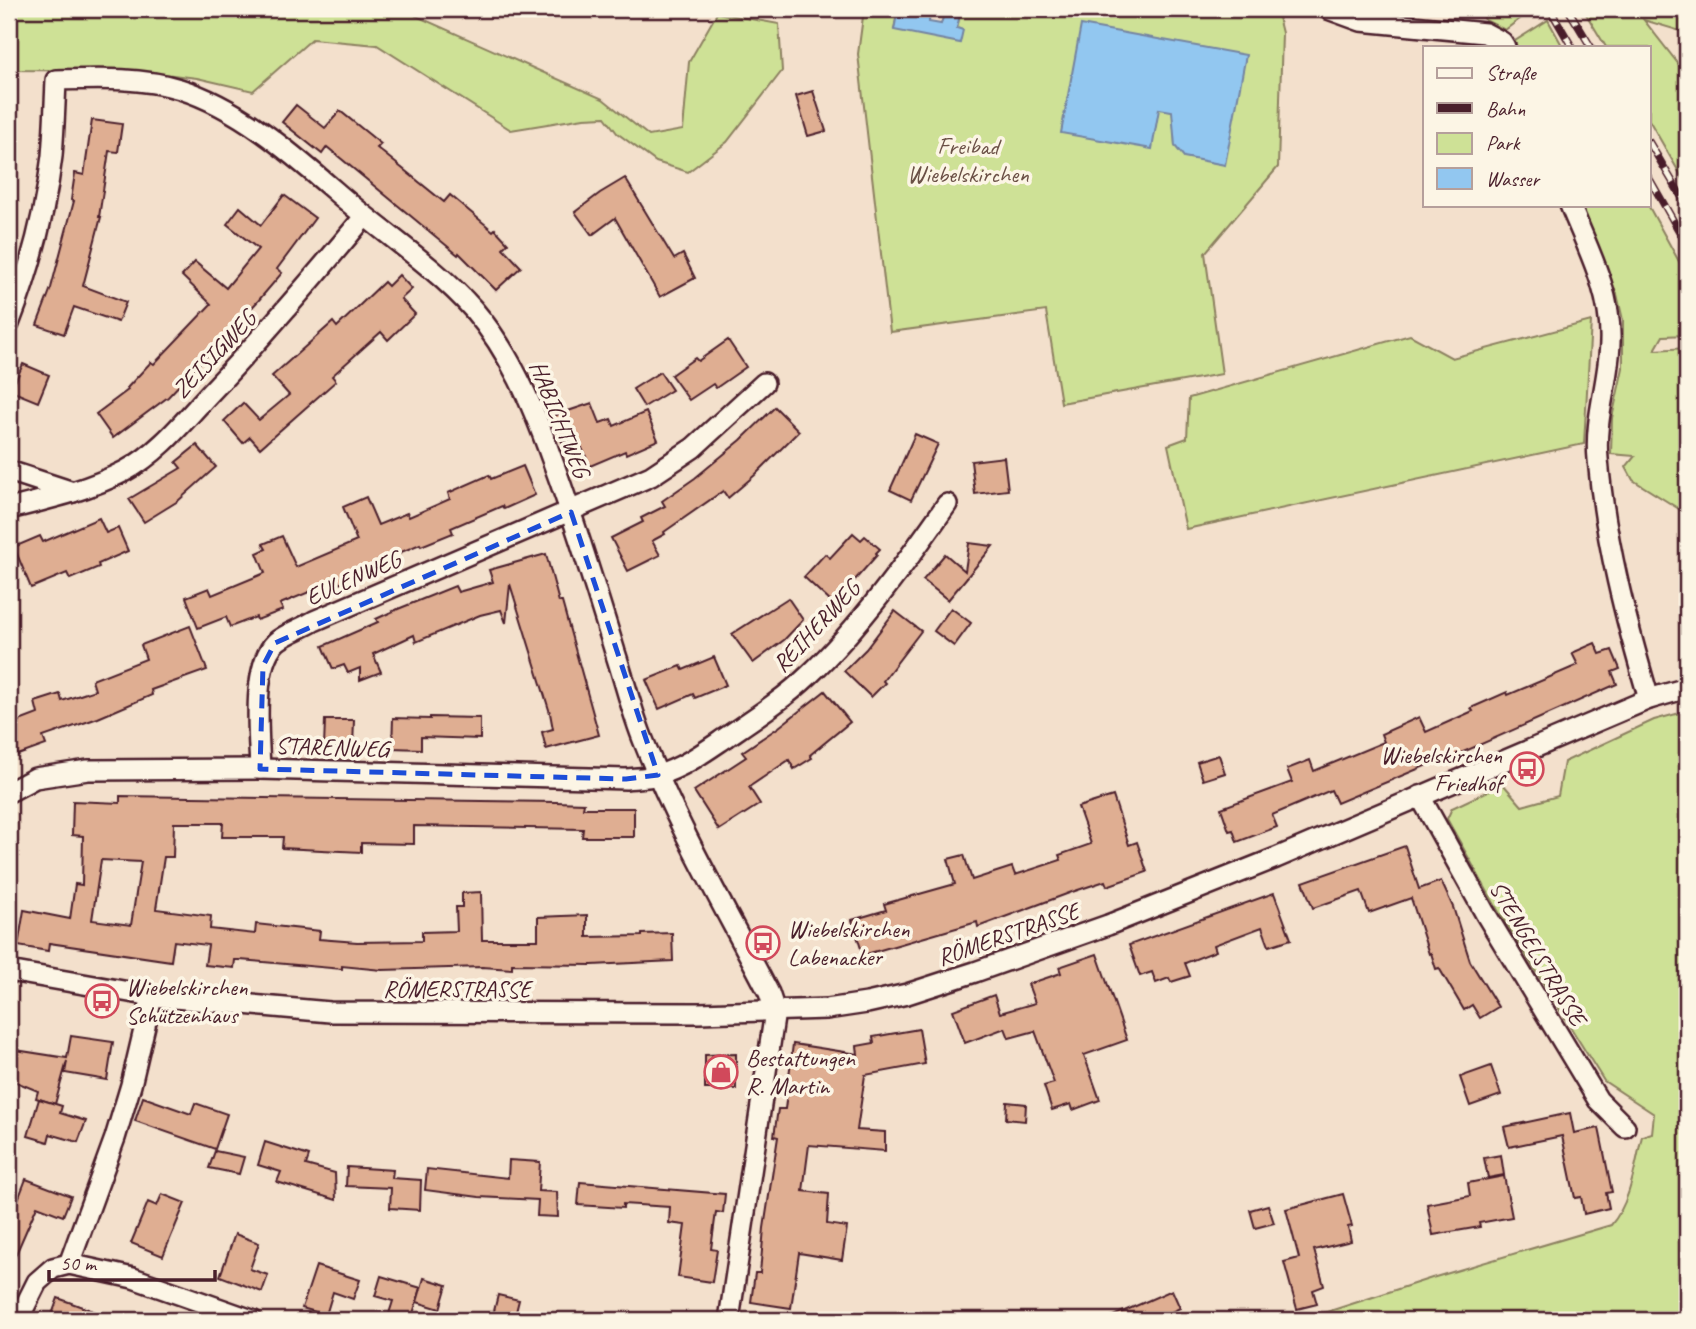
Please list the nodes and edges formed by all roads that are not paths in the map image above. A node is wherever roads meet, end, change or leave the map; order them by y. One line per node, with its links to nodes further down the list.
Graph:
1 (1328, 9): 2 (street)
2 (1504, 45)
3 (1570, 206): 13 (street)
4 (364, 217): 5 (street, HABICHTWEG); 8 (street, ZEISIGWEG); 11 (street, HABICHTWEG)
5 (9, 324)
6 (764, 383): 11 (street, EULENWEG)
7 (9, 471): 8 (street)
8 (74, 492): 10 (street, ZEISIGWEG)
9 (947, 504): 15 (street, REIHERWEG)
10 (9, 509)
11 (571, 512): 14 (street, EULENWEG); 15 (street, HABICHTWEG)
12 (1687, 688): 13 (street, RÖMERSTRASSE)
13 (1649, 699): 17 (street, RÖMERSTRASSE)
14 (260, 769): 15 (street, STARENWEG); 16 (street, STARENWEG)
15 (658, 775): 20 (street, HABICHTWEG)
16 (9, 792)
17 (1420, 796): 20 (street, RÖMERSTRASSE); 21 (street, STENGELSTRASSE)
18 (9, 972): 19 (street, RÖMERSTRASSE)
19 (152, 996): 20 (street, RÖMERSTRASSE); 22 (street)
20 (775, 1011): 25 (street)
21 (1625, 1127)
22 (69, 1264): 23 (street); 24 (street)
23 (18, 1320)
24 (252, 1320)
25 (729, 1320)

